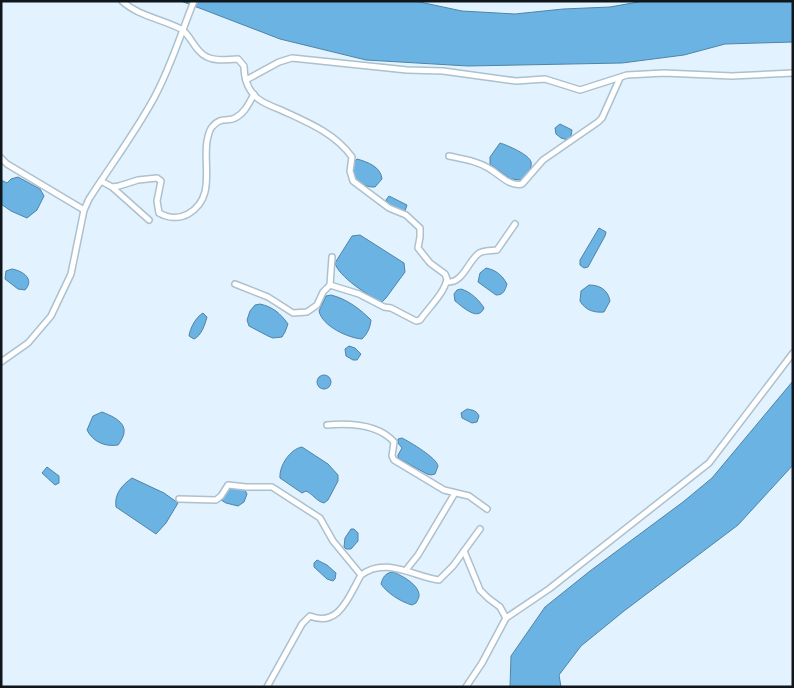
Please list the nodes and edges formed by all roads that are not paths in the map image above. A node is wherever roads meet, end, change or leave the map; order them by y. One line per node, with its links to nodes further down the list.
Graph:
1 (122, 1): 3 (street)
2 (194, 1): 3 (street)
3 (183, 30): 6 (street); 10 (street)
4 (793, 73): 5 (street)
5 (620, 78): 6 (street); 8 (street)
6 (246, 80): 7 (street)
7 (254, 94): 11 (street); 16 (street)
8 (448, 156)
9 (1, 158): 12 (street)
10 (101, 181): 11 (street); 12 (street)
11 (112, 186): 13 (street)
12 (84, 210): 20 (street)
13 (149, 220)
14 (515, 224): 16 (street)
15 (332, 257): 18 (street)
16 (447, 282): 18 (street)
17 (234, 284): 18 (street)
18 (330, 285)
19 (793, 354): 29 (street)
20 (1, 362)
21 (327, 425): 22 (street)
22 (455, 493): 24 (street); 27 (street)
23 (179, 499): 28 (street)
24 (487, 509)
25 (480, 528): 26 (street)
26 (464, 551): 27 (street); 29 (street)
27 (406, 570): 28 (street)
28 (361, 576): 30 (street)
29 (506, 618): 31 (street)
30 (267, 687)
31 (466, 687)

